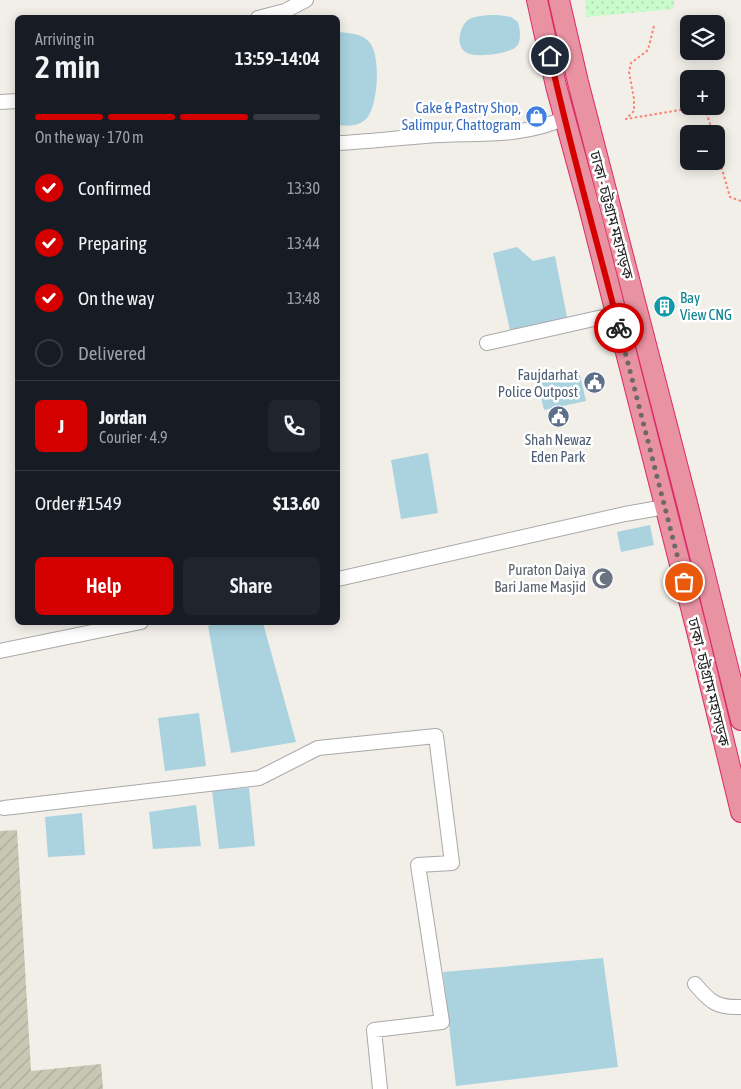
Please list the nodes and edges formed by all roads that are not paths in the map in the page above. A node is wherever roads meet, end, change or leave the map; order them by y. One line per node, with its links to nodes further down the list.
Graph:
1 (306, 0): 4 (street)
2 (537, 0): 7 (highway, ঢাকা - চট্টগ্রাম মহাসড়ক)
3 (559, 0): 15 (highway, ঢাকা - চট্টগ্রাম মহাসড়ক)
4 (268, 15)
5 (15, 101): 6 (street)
6 (0, 102)
7 (565, 118): 8 (street); 9 (highway, ঢাকা - চট্টগ্রাম মহাসড়ক)
8 (340, 143)
9 (616, 314): 10 (street); 11 (highway, ঢাকা - চট্টগ্রাম মহাসড়ক)
10 (487, 343)
11 (665, 507): 12 (street); 17 (highway, ঢাকা - চট্টগ্রাম মহাসড়ক)
12 (340, 578)
13 (126, 625): 14 (street)
14 (0, 651)
15 (741, 720)
16 (4, 808): 20 (street)
17 (741, 812)
18 (695, 984): 19 (street)
19 (741, 1007)
20 (380, 1089)

